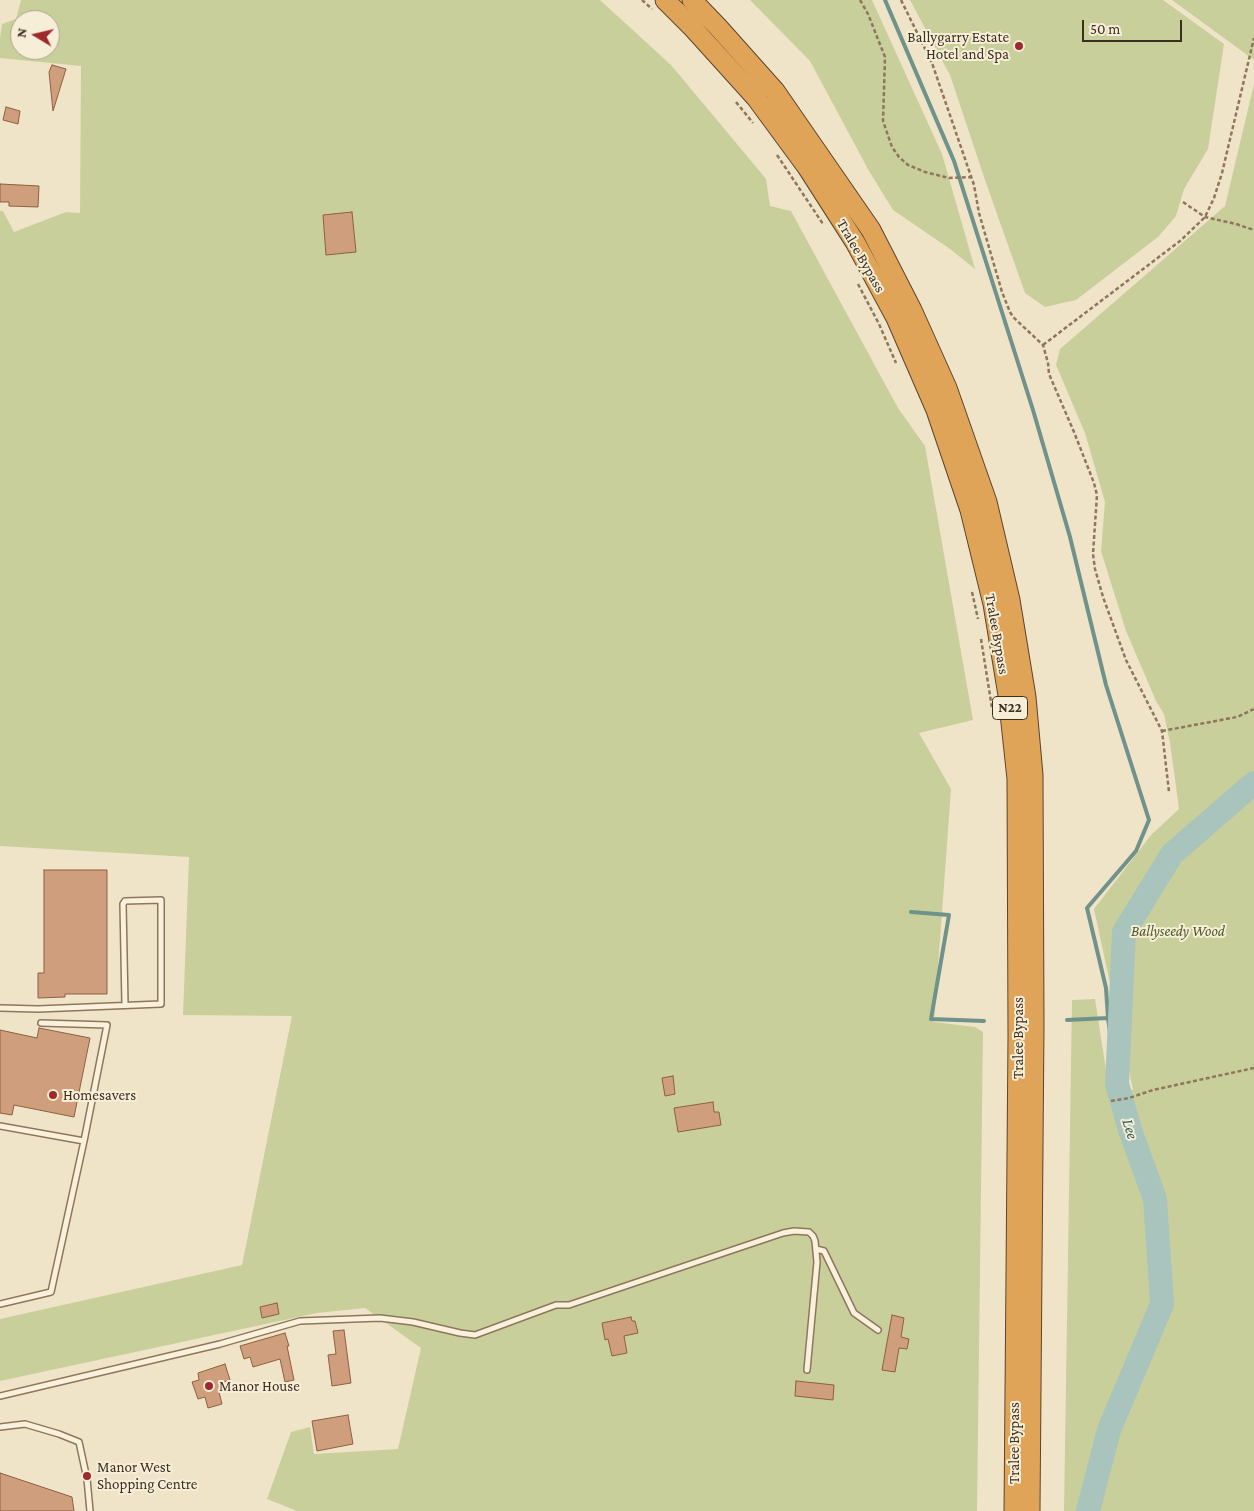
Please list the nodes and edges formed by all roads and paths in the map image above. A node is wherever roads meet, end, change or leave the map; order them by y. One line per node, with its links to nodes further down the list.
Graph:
1 (642, 0): 5 (path)
2 (692, 0): 40 (highway, Tralee Bypass / N22)
3 (860, 0): 10 (path)
4 (901, 0): 10 (path)
5 (661, 8): 39 (highway, Tralee Bypass / N22)
6 (1254, 38): 12 (path)
7 (734, 99): 8 (path)
8 (756, 127)
9 (773, 149): 14 (path)
10 (971, 177): 16 (path)
11 (1183, 202): 12 (path)
12 (1204, 217): 13 (path); 16 (path)
13 (1254, 230)
14 (828, 232)
15 (857, 282): 17 (path)
16 (1043, 345): 23 (path)
17 (898, 366)
18 (972, 591): 19 (path)
19 (978, 619)
20 (981, 638): 22 (path)
21 (1254, 709): 23 (path)
22 (993, 714)
23 (1162, 731): 24 (path)
24 (1169, 792)
25 (125, 1005): 25 (lane); 26 (lane)
26 (0, 1008)
27 (41, 1023): 31 (lane)
28 (1254, 1068): 29 (path)
29 (1111, 1101)
30 (0, 1126): 31 (lane)
31 (84, 1141): 33 (lane)
32 (816, 1249): 34 (lane); 35 (lane); 36 (lane)
33 (0, 1304)
34 (878, 1330)
35 (807, 1370)
36 (0, 1396)
37 (0, 1427): 38 (lane)
38 (90, 1511)
39 (1014, 1511)
40 (1030, 1511)

